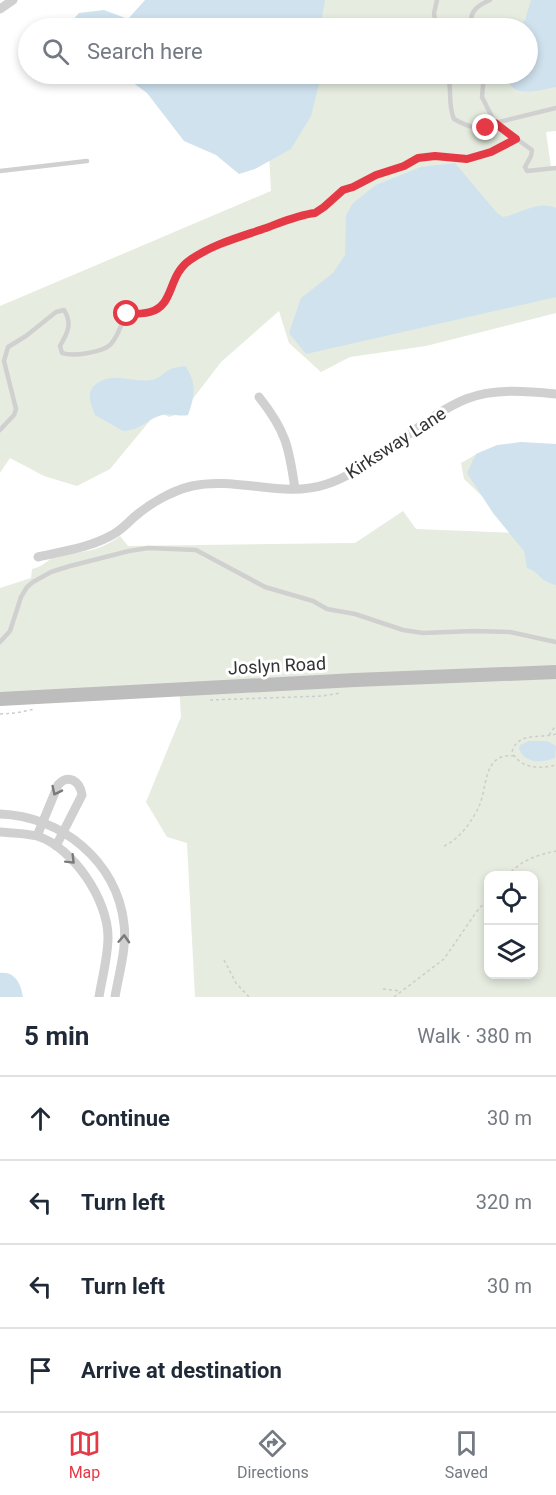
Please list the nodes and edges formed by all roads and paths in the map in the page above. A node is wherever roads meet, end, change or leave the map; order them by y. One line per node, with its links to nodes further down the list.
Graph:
1 (13, 0): 4 (street)
2 (437, 0): 5 (lane)
3 (490, 0): 6 (lane)
4 (0, 9)
5 (435, 18)
6 (471, 18)
7 (451, 84): 10 (lane)
8 (483, 84): 10 (lane)
9 (556, 108): 10 (lane)
10 (495, 123): 11 (lane)
11 (516, 139): 13 (lane); 17 (lane)
12 (87, 161): 14 (lane)
13 (556, 168)
14 (0, 171)
15 (556, 394): 18 (street, Kirksway Lane)
16 (259, 398): 18 (street)
17 (0, 430)
18 (295, 489): 19 (street, Kirksway Lane)
19 (38, 557)
20 (0, 642): 21 (lane)
21 (556, 642)
22 (556, 672): 23 (street, Joslyn Road)
23 (0, 699)
24 (556, 725): 26 (path)
25 (556, 734): 26 (path)
26 (548, 736): 27 (path)
27 (512, 752): 28 (path); 29 (path)
28 (508, 756): 29 (path); 37 (path)
29 (514, 756): 30 (path)
30 (556, 765)
31 (0, 814): 32 (street)
32 (43, 821): 34 (street); 34 (street, one-way to 32); 35 (street)
33 (0, 832): 35 (street)
34 (64, 832): 36 (street); 45 (street, one-way to 34)
35 (37, 836): 36 (street)
36 (57, 846): 44 (street, one-way to 44)
37 (444, 846)
38 (556, 850): 39 (path)
39 (511, 871)
40 (484, 904): 43 (path)
41 (224, 960): 46 (path)
42 (383, 989): 43 (path)
43 (401, 991): 47 (path)
44 (99, 997)
45 (115, 997)
46 (249, 997)
47 (394, 997)

